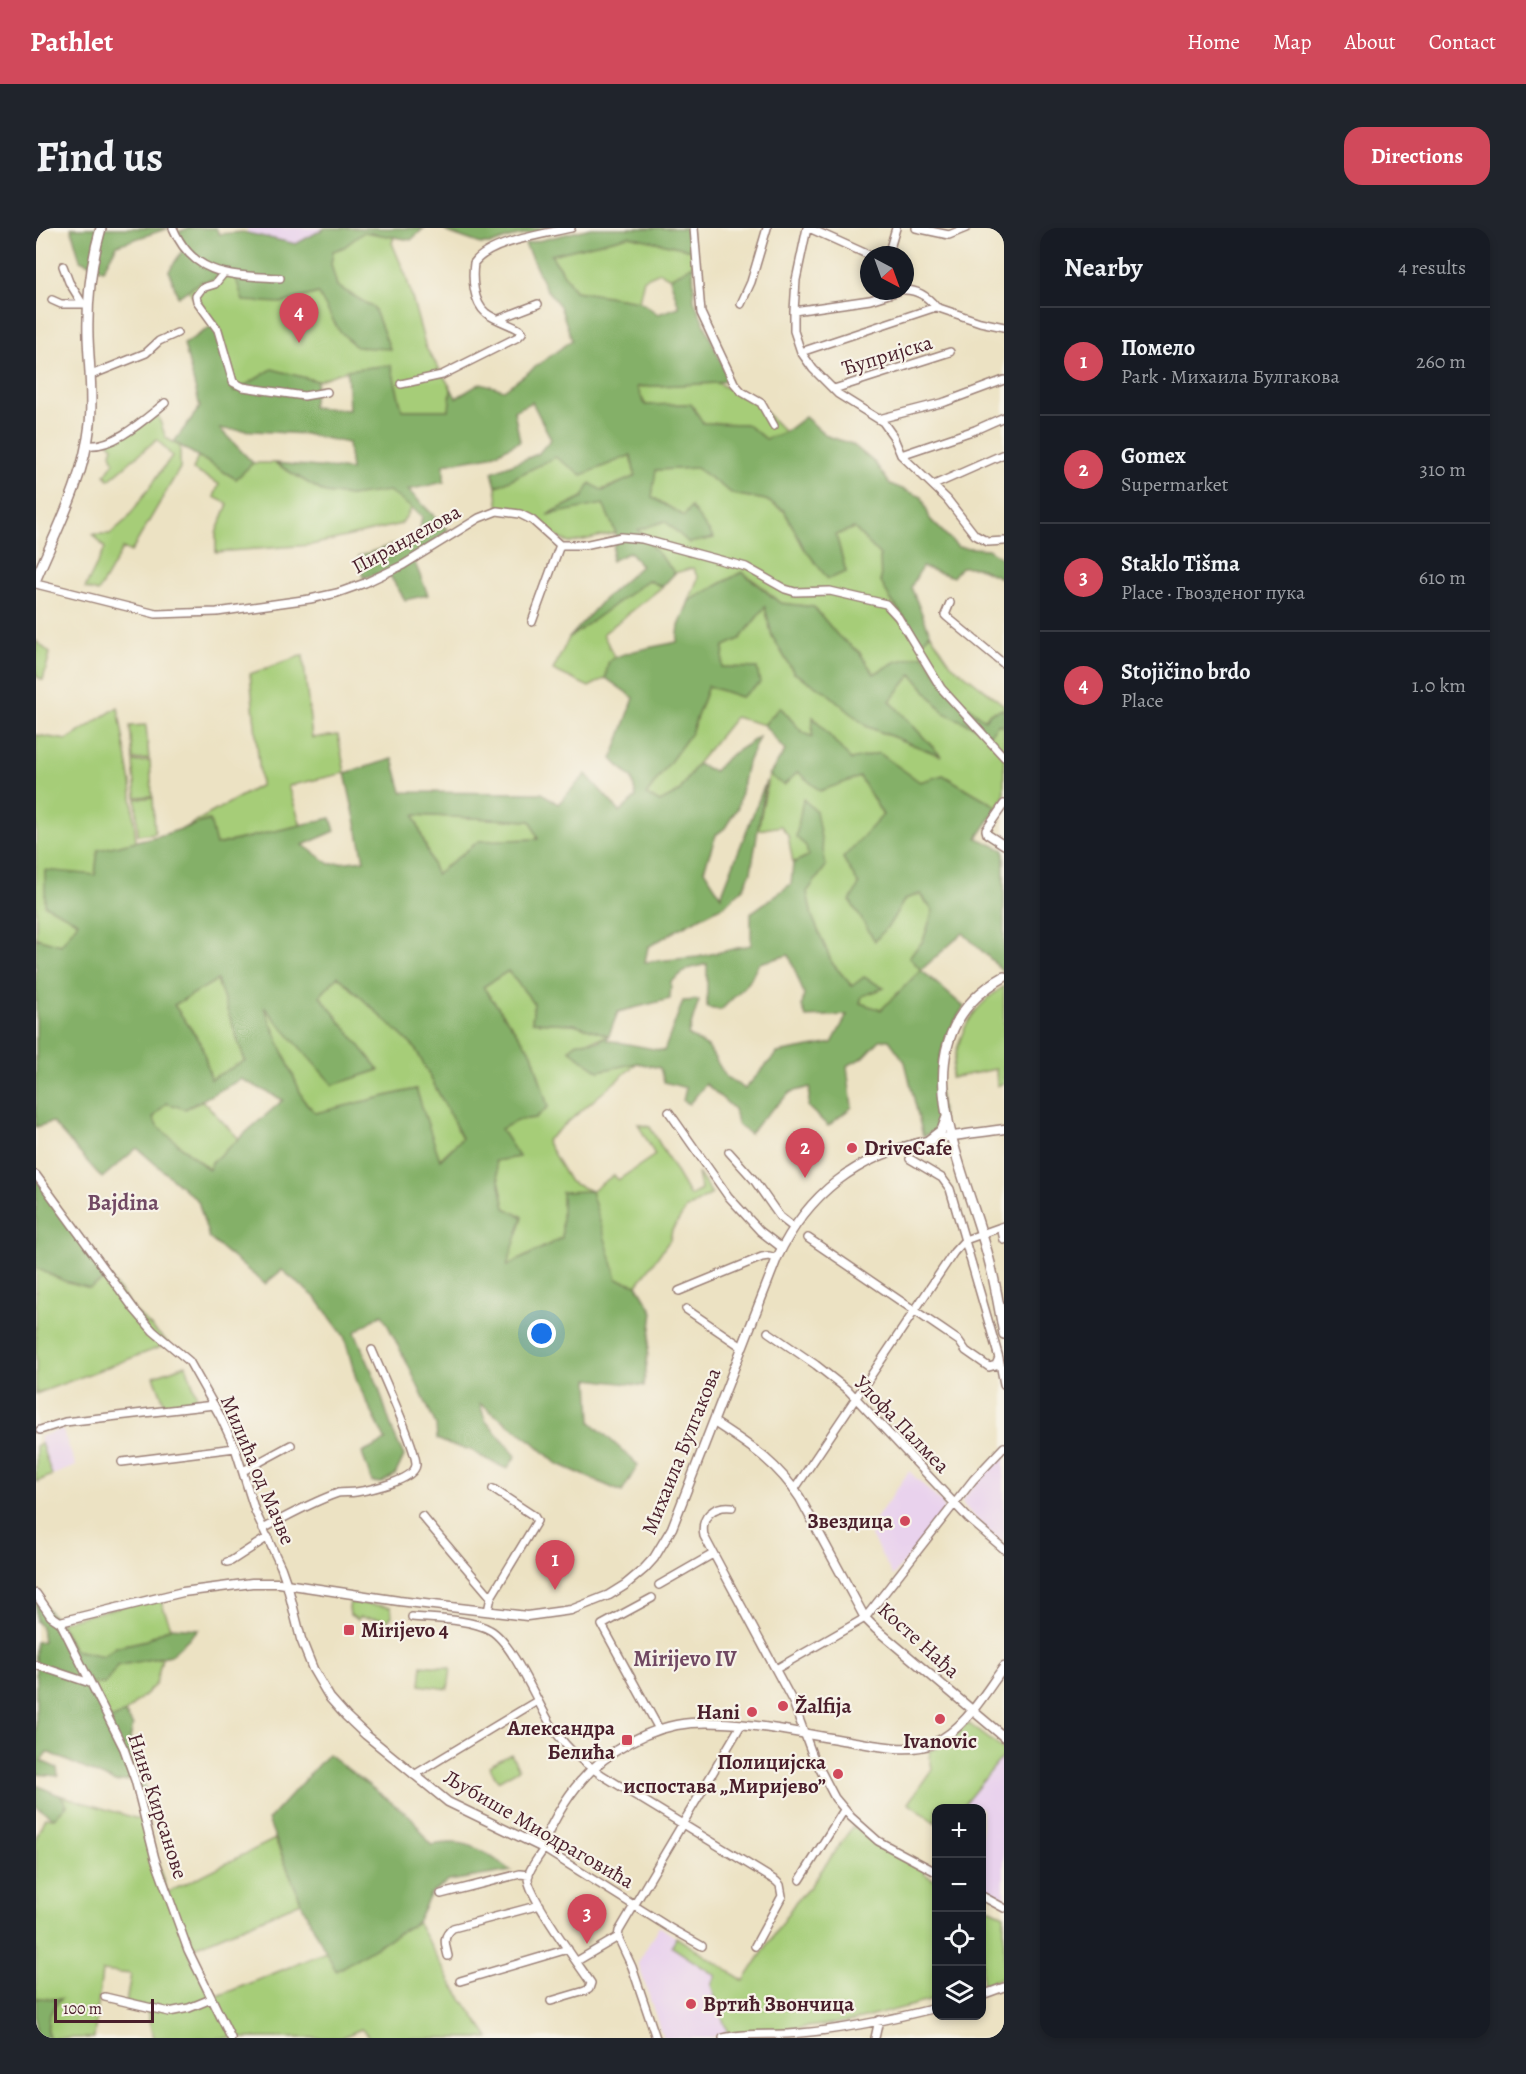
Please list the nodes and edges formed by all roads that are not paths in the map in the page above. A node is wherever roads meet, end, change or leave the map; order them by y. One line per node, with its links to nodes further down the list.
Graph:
1 (101, 228): 18 (main road)
2 (173, 228): 13 (street)
3 (571, 228): 23 (street)
4 (693, 228): 36 (street)
5 (767, 228): 20 (street)
6 (808, 228): 11 (street); 22 (street)
7 (896, 228): 10 (street)
8 (916, 228): 9 (street)
9 (966, 228)
10 (891, 246)
11 (860, 251)
12 (63, 266): 18 (street)
13 (223, 274): 14 (street); 32 (street)
14 (280, 278)
15 (914, 291): 21 (street)
16 (51, 300): 18 (street)
17 (870, 300): 22 (street)
18 (85, 304): 28 (main road)
19 (538, 304): 23 (street)
20 (741, 304)
21 (936, 307): 24 (street); 26 (street)
22 (794, 310): 26 (street)
23 (499, 319): 30 (street)
24 (1004, 327)
25 (177, 333): 28 (street)
26 (801, 352): 31 (street)
27 (950, 352): 31 (street, Ћупријска)
28 (91, 375): 37 (main road)
29 (1004, 380): 35 (street)
30 (401, 384)
31 (834, 389): 35 (street)
32 (327, 392)
33 (165, 403): 37 (street)
34 (1004, 417): 39 (street)
35 (879, 419): 39 (street)
36 (774, 426)
37 (87, 445): 43 (main road)
38 (1004, 454): 40 (street)
39 (901, 455): 40 (street)
40 (934, 485): 41 (street)
41 (1004, 541)
42 (560, 545): 44 (street, Пиранделова); 46 (street); 48 (street)
43 (36, 579)
44 (36, 584)
45 (950, 603): 47 (street)
46 (532, 622)
47 (1004, 664)
48 (1004, 757)
49 (1004, 804): 50 (street)
50 (1004, 845)
51 (1004, 977): 53 (main road)
52 (669, 1112): 66 (street)
53 (947, 1117): 55 (main road); 56 (main road)
54 (1004, 1129): 55 (street, Михаила Булгакова)
55 (952, 1136): 56 (street, Михаила Булгакова); 62 (main road)
56 (929, 1140): 61 (street, Михаила Булгакова)
57 (729, 1152): 61 (street)
58 (910, 1159): 64 (street)
59 (36, 1175): 78 (street, Милића од Мачве)
60 (1003, 1227): 62 (street); 65 (street)
61 (794, 1228): 66 (street, Михаила Булгакова)
62 (982, 1233): 64 (street); 72 (main road)
63 (808, 1238): 70 (street)
64 (965, 1240): 70 (street); 75 (street)
65 (1004, 1240)
66 (782, 1248): 67 (street, Михаила Булгакова)
67 (777, 1258): 68 (street); 73 (street, Михаила Булгакова)
68 (679, 1290)
69 (686, 1309): 73 (street)
70 (915, 1311): 75 (street); 77 (street)
71 (768, 1332): 77 (street, Улофа Палмеа)
72 (1004, 1334)
73 (742, 1347): 79 (street, Михаила Булгакова)
74 (372, 1350): 91 (street)
75 (999, 1358): 76 (street)
76 (1004, 1384)
77 (857, 1398): 87 (street); 88 (street, Улофа Палмеа)
78 (214, 1405): 80 (street); 83 (street, Милића од Мачве)
79 (714, 1422): 87 (street, Косте Нађа); 101 (street, Михаила Булгакова)
80 (40, 1430)
81 (291, 1445): 85 (street)
82 (1004, 1447): 88 (street)
83 (235, 1448): 84 (street); 85 (street, Милића од Мачве)
84 (122, 1462)
85 (243, 1471): 91 (street, Милића од Мачве)
86 (493, 1489): 99 (street)
87 (794, 1490): 103 (street, Косте Нађа)
88 (955, 1504): 93 (street, Улофа Палмеа); 103 (street)
89 (732, 1507): 94 (street)
90 (422, 1516): 99 (street)
91 (263, 1529): 92 (street, Милића од Мачве)
92 (268, 1537): 95 (street); 96 (street, Милића од Мачве)
93 (1004, 1549)
94 (713, 1554): 97 (street); 107 (street)
95 (227, 1562)
96 (287, 1584): 101 (street, Михаила Булгакова); 104 (street, Михаила Булгакова); 116 (street, Љубише Миодраговића)
97 (659, 1585)
98 (36, 1594): 104 (street, Нине Кирсанове)
99 (491, 1597): 101 (street)
100 (652, 1598): 112 (street)
101 (488, 1611)
102 (412, 1617): 109 (street)
103 (865, 1618): 107 (street); 110 (street, Косте Нађа)
104 (60, 1622): 108 (street, Нине Кирсанове)
105 (36, 1665): 108 (street)
106 (1004, 1667): 110 (street)
107 (776, 1669): 113 (street)
108 (90, 1683): 138 (street, Нине Кирсанове)
109 (537, 1701): 115 (street); 116 (street)
110 (972, 1710): 113 (street); 114 (street, Косте Нађа)
111 (741, 1725): 112 (street); 113 (street); 118 (street)
112 (659, 1729): 115 (street)
113 (804, 1734): 117 (street)
114 (1004, 1737)
115 (593, 1769): 118 (street); 119 (street)
116 (414, 1775): 119 (street, Љубише Миодраговића)
117 (844, 1810): 120 (street); 122 (street)
118 (682, 1823): 126 (street); 130 (street)
119 (543, 1848): 121 (street); 126 (street, Љубише Миодраговића)
120 (932, 1870)
121 (529, 1875): 123 (street); 125 (street)
122 (800, 1880)
123 (441, 1894)
124 (986, 1899): 127 (street)
125 (540, 1905): 131 (street); 132 (street)
126 (634, 1905): 128 (street, Љубише Миодраговића); 129 (street, Љубише Миодраговића)
127 (1004, 1908)
128 (618, 1937): 133 (street); 143 (street)
129 (702, 1946)
130 (755, 1946)
131 (568, 1949): 133 (street); 134 (street)
132 (448, 1956)
133 (577, 1961): 139 (street)
134 (460, 1981)
135 (1004, 1988): 136 (street)
136 (986, 1993)
137 (105, 1997): 138 (street)
138 (211, 1999): 142 (street, Нине Кирсанове)
139 (551, 2001)
140 (932, 2009): 141 (street)
141 (879, 2020): 144 (street); 145 (street)
142 (231, 2038)
143 (656, 2038)
144 (723, 2038)
145 (874, 2038)

